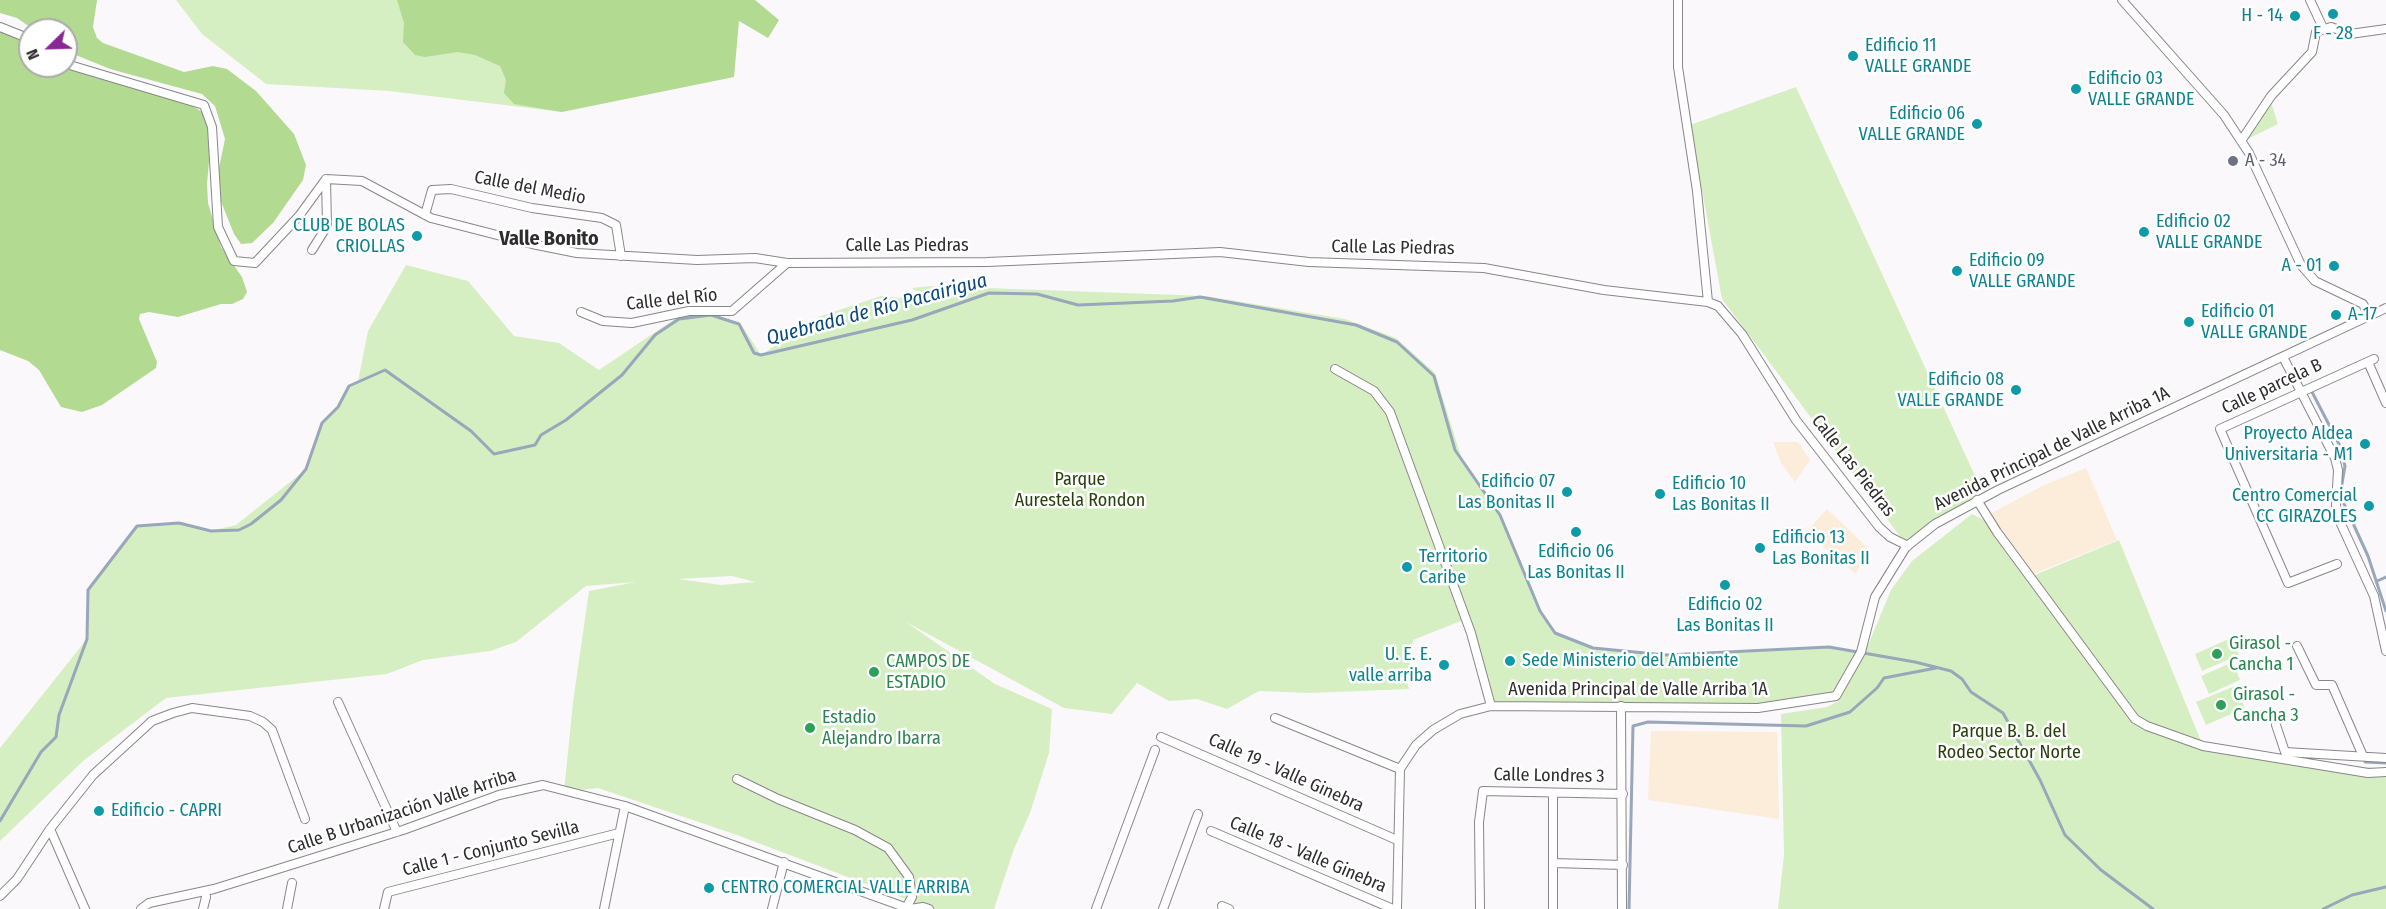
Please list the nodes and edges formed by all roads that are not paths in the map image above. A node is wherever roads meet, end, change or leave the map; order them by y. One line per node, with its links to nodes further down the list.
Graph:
1 (1678, 0): 16 (street)
2 (2122, 0): 10 (street)
3 (2301, 0): 4 (street)
4 (2312, 4): 7 (street)
5 (0, 27): 8 (street)
6 (2386, 29): 7 (street)
7 (2319, 30): 10 (street)
8 (18, 34)
9 (78, 67): 11 (street)
10 (2241, 141): 19 (street)
11 (326, 179): 12 (street, Calle Las Piedras); 13 (street)
12 (425, 215): 14 (street, Calle Las Piedras); 14 (street, Calle del Medio)
13 (312, 250)
14 (621, 255): 15 (street, Calle Las Piedras)
15 (787, 263): 16 (street, Calle Las Piedras); 18 (street, Calle del Río)
16 (1708, 302): 25 (street, Calle Las Piedras)
17 (2386, 308): 19 (street, Avenida Principal de Valle Arriba 1A)
18 (581, 312)
19 (2369, 315): 20 (street, Avenida Principal de Valle Arriba 1A)
20 (2283, 357): 22 (street); 24 (street, Avenida Principal de Valle Arriba 1A)
21 (1335, 369): 30 (street)
22 (2301, 391): 23 (street, Calle parcela B); 26 (street, Calle parcela B); 28 (street)
23 (2386, 403)
24 (1977, 500): 25 (street, Avenida Principal de Valle Arriba 1A); 39 (street)
25 (1908, 546): 31 (street, Avenida Principal de Valle Arriba 1A)
26 (2337, 564)
27 (2297, 646): 36 (street)
28 (2386, 651)
29 (338, 702): 48 (street)
30 (1491, 706): 31 (street, Avenida Principal de Valle Arriba 1A); 38 (street, Avenida Principal de Valle Arriba 1A)
31 (1621, 706): 42 (street)
32 (1275, 718): 38 (street)
33 (2276, 725): 36 (street)
34 (1161, 737): 50 (street, Calle 19 - Valle Ginebra)
35 (1155, 750): 66 (street)
36 (2362, 756): 37 (street)
37 (2386, 758)
38 (1400, 770): 50 (street)
39 (2386, 772)
40 (737, 779): 57 (street)
41 (1553, 793): 42 (street, Calle Londres 3); 52 (street); 69 (street, Calle Londres 3)
42 (1623, 794): 53 (street)
43 (626, 806): 48 (street, Calle B Urbanización Valle Arriba); 49 (street); 51 (street, Calle B Urbanización Valle Arriba)
44 (1198, 814): 67 (street)
45 (305, 819): 46 (street)
46 (50, 828): 55 (street); 58 (street)
47 (1211, 831): 68 (street, Calle 18 - Valle Ginebra)
48 (397, 832): 59 (street, Calle B Urbanización Valle Arriba)
49 (619, 833): 62 (street, Calle 1 - Conjunto Sevilla); 63 (street)
50 (1397, 840): 68 (street)
51 (784, 862): 57 (street, Calle B Urbanización Valle Arriba); 64 (street)
52 (1553, 863): 53 (street); 70 (street)
53 (1623, 865): 71 (street)
54 (292, 883): 61 (street)
55 (0, 896)
56 (206, 897): 60 (street)
57 (909, 908): 65 (street, Calle B Urbanización Valle Arriba)
58 (86, 909)
59 (141, 909)
60 (203, 909)
61 (286, 909)
62 (384, 909)
63 (604, 909)
64 (772, 909)
65 (929, 909)
66 (1096, 909)
67 (1163, 909)
68 (1395, 909)
69 (1480, 909)
70 (1553, 909)
71 (1622, 909)

